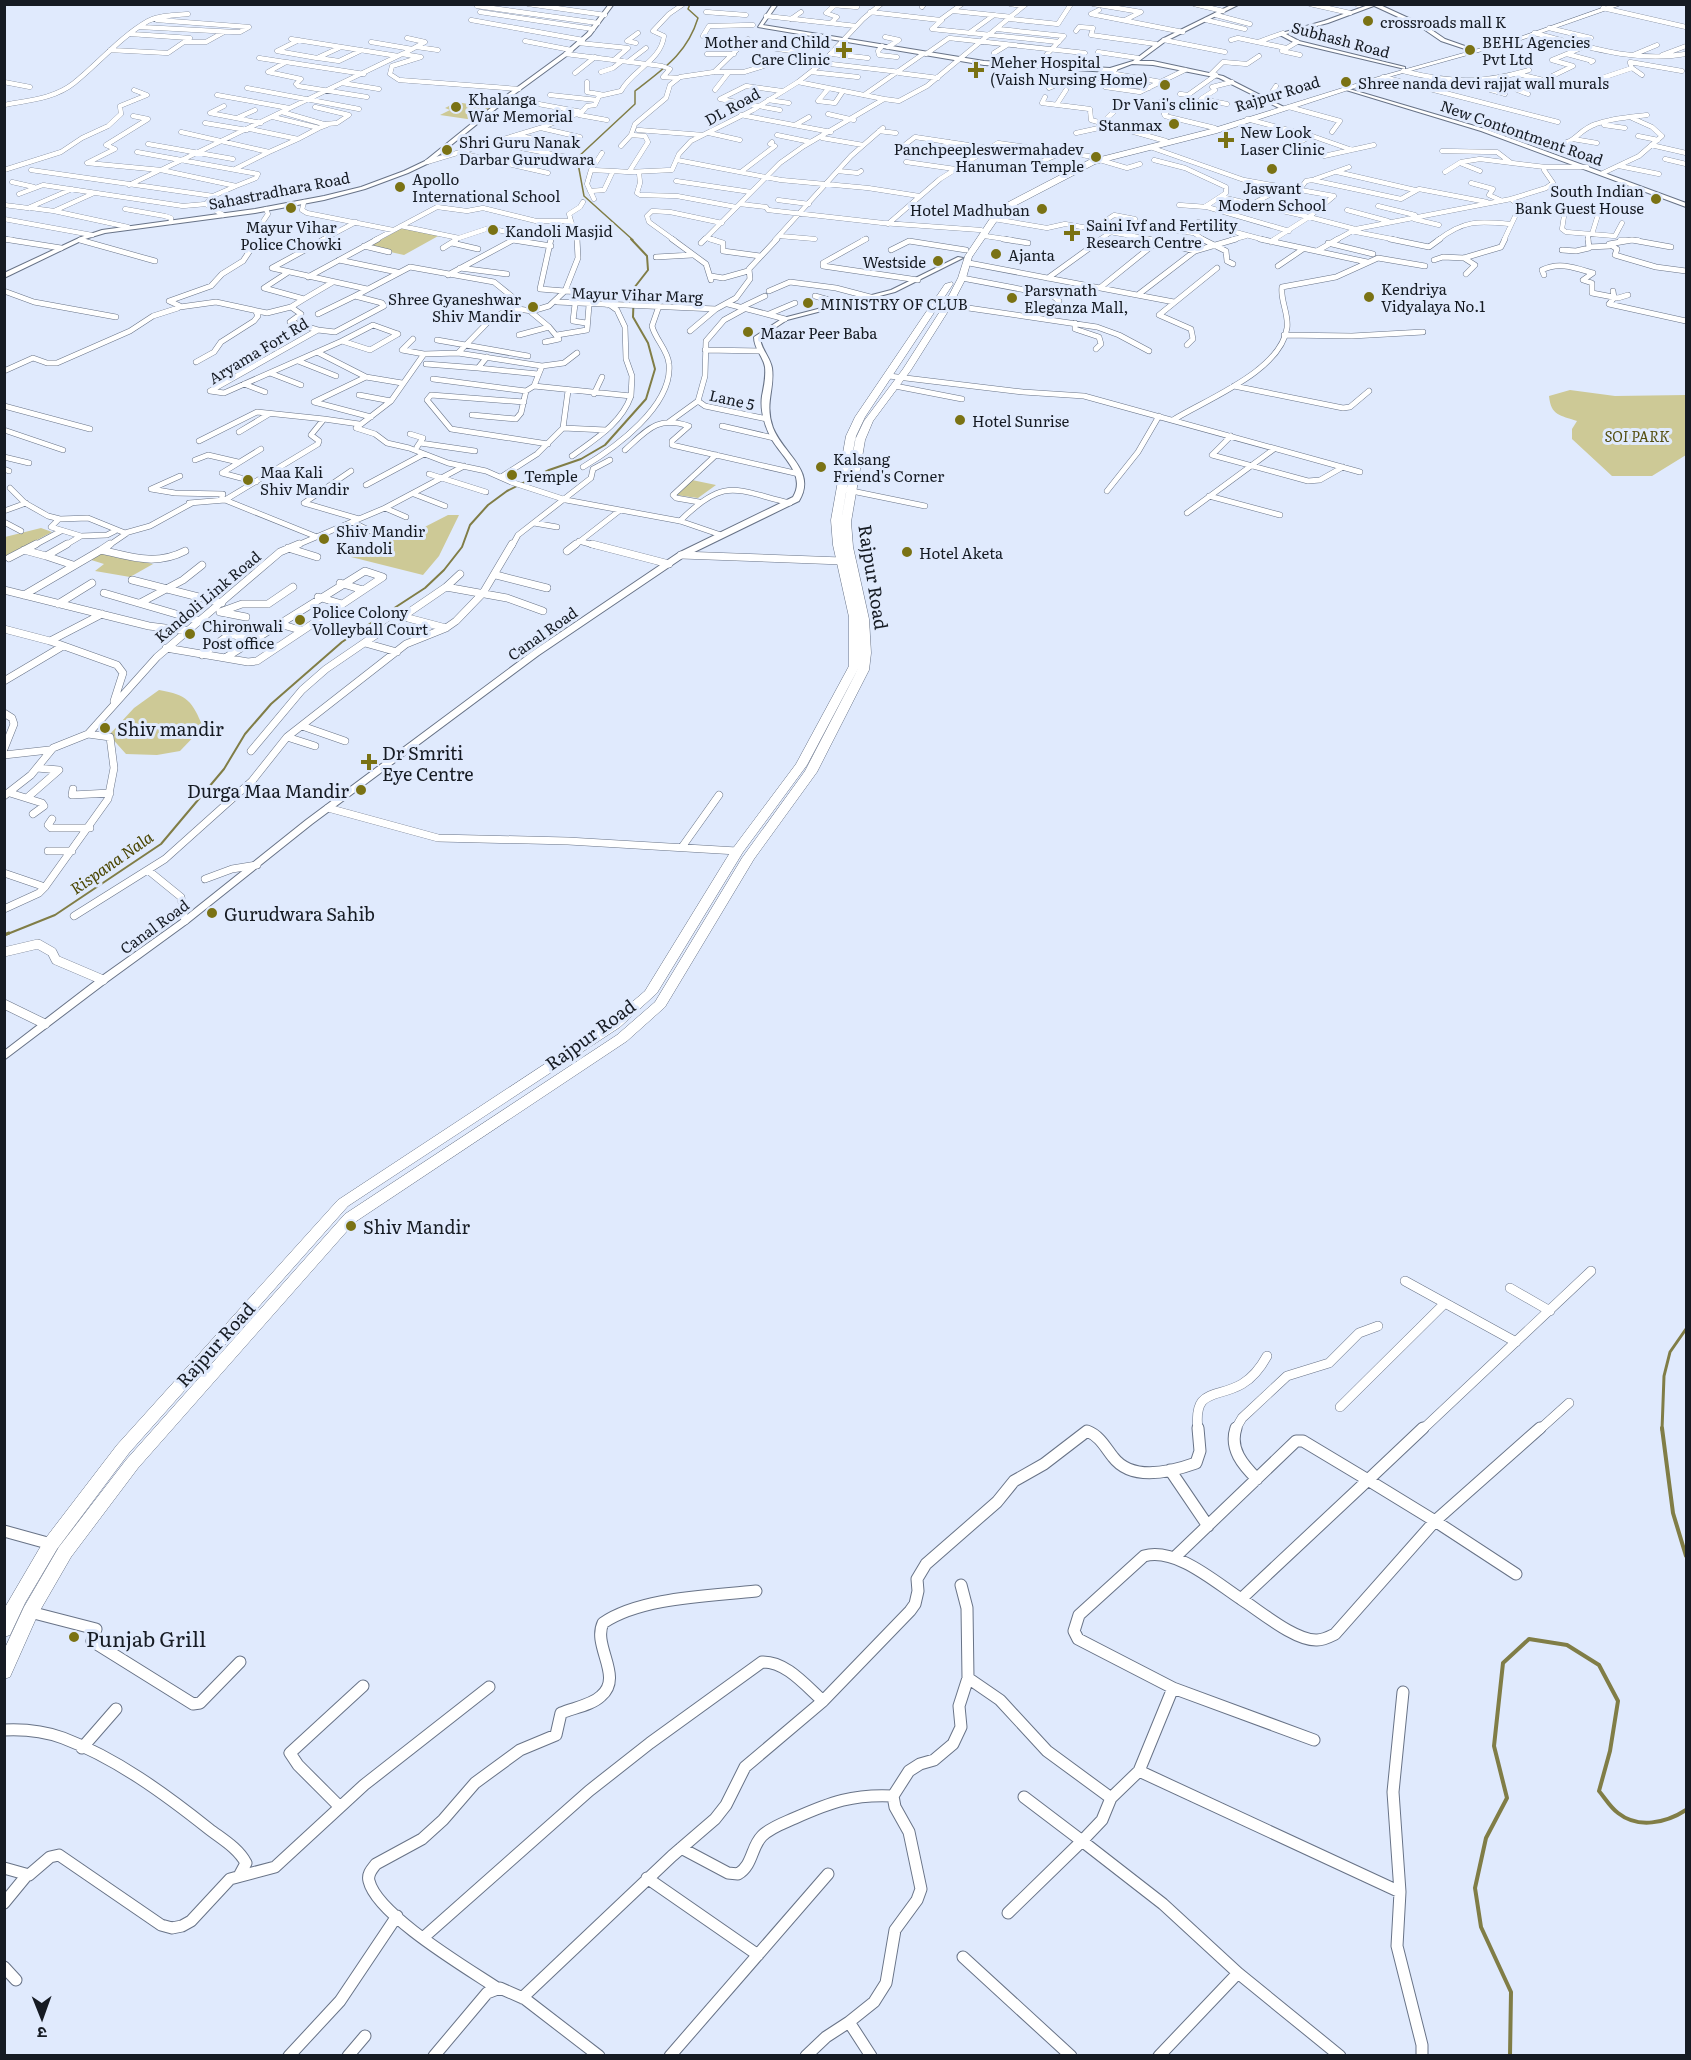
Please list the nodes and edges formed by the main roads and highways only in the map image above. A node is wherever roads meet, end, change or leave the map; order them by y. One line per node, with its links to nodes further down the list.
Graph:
1 (612, 4): 12 (main road, Sahastradhara Road)
2 (1621, 4): 4 (main road, Rajpur Road)
3 (1376, 5): 5 (main road)
4 (1609, 7): 5 (main road, Rajpur Road); 5 (main road, Rajpur Road)
5 (1476, 50): 6 (main road, Rajpur Road)
6 (1403, 70): 7 (main road, Rajpur Road); 7 (main road, Rajpur Road)
7 (1347, 88): 8 (main road, Rajpur Road)
8 (1285, 107): 9 (main road, Rajpur Road); 9 (main road, Rajpur Road)
9 (1098, 159): 10 (main road, Rajpur Road); 10 (main road, Rajpur Road)
10 (983, 233): 11 (main road, Rajpur Road)
11 (966, 257): 13 (main road, Rajpur Road); 13 (main road, Rajpur Road)
12 (4, 276)
13 (895, 379): 14 (main road, Rajpur Road)
14 (846, 490): 15 (main road, Rajpur Road); 15 (main road, Rajpur Road)
15 (11, 1628): 16 (main road, Rajpur Road)
16 (4, 1672)

